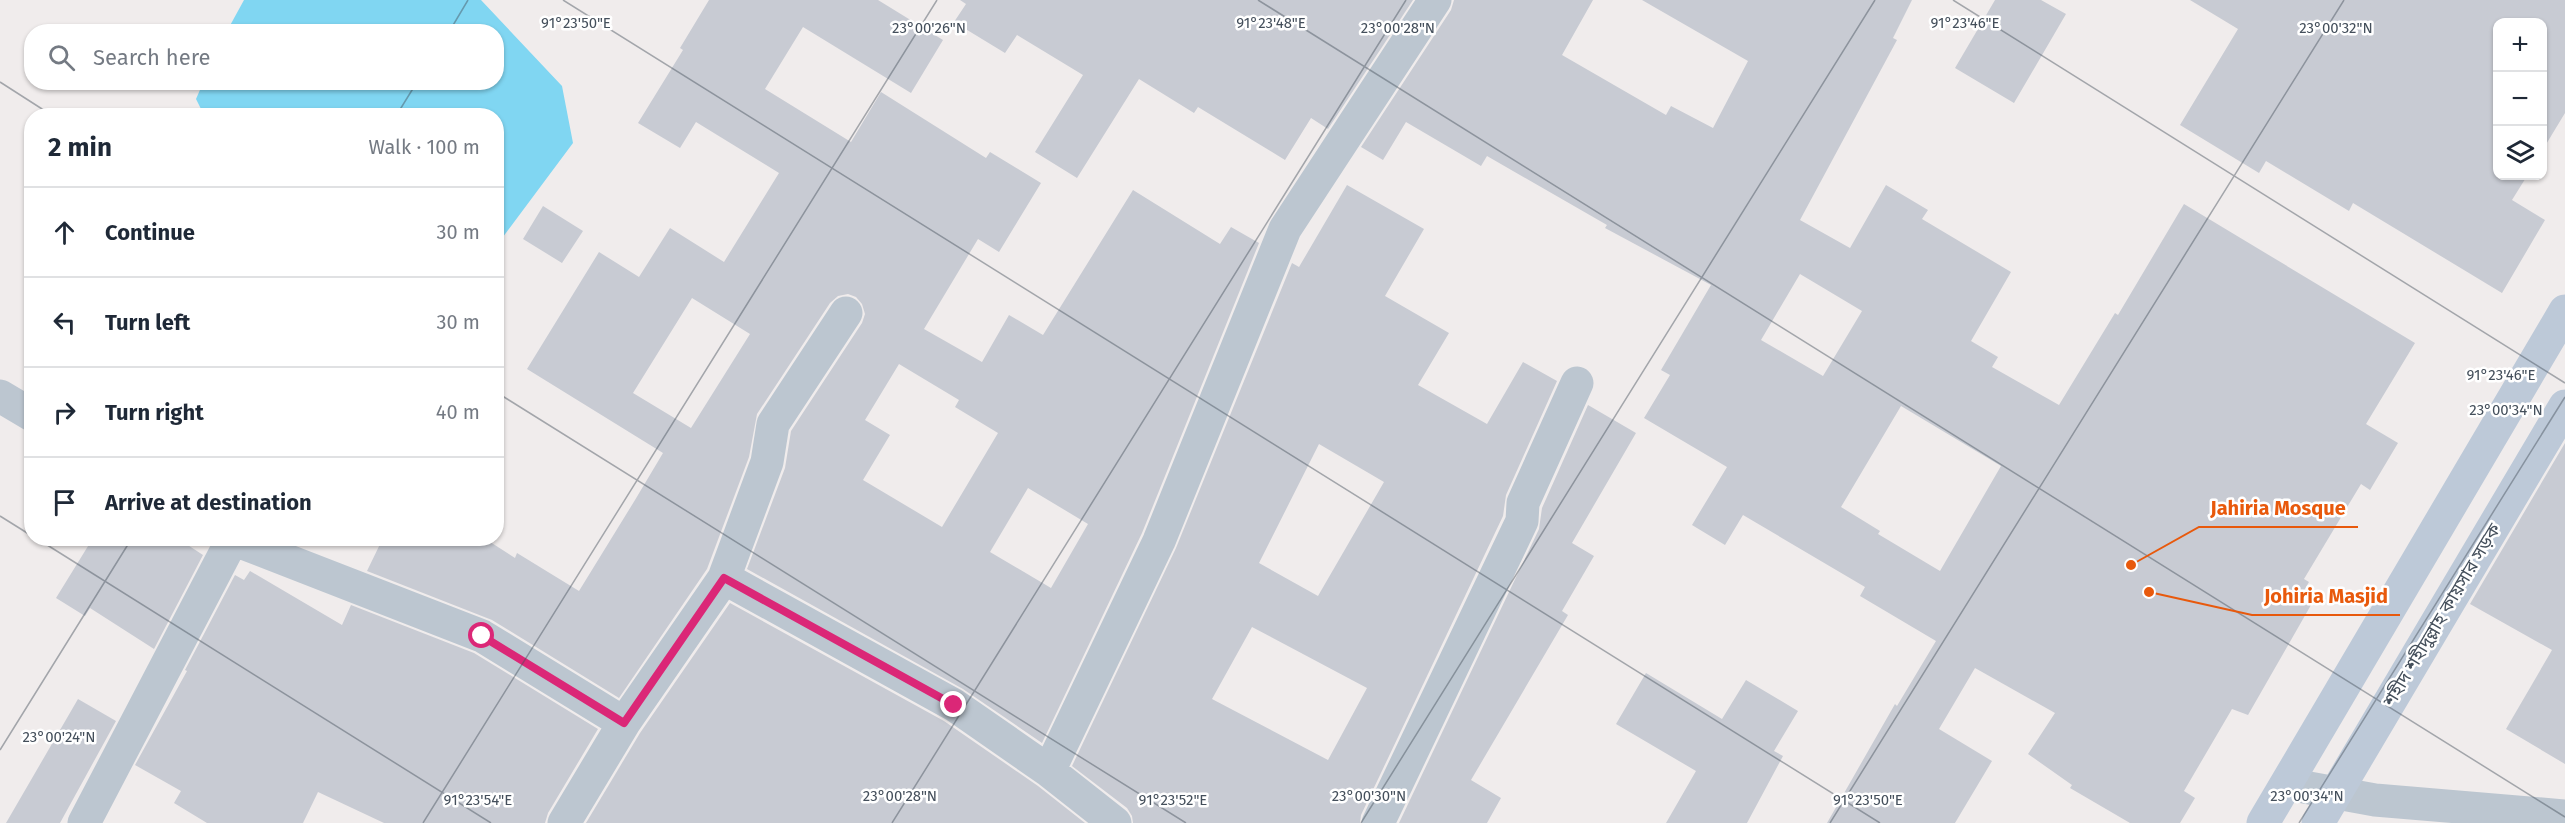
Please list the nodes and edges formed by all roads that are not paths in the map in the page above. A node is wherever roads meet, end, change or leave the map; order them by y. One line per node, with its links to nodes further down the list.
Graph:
1 (1435, 0): 12 (street)
2 (2565, 311): 13 (main road)
3 (846, 313): 10 (street)
4 (1577, 383): 19 (street)
5 (0, 396): 7 (street)
6 (2565, 406): 14 (main road, শহীদ শহীদুল্লাহ কায়সার সড়ক)
7 (24, 410)
8 (227, 546): 16 (street)
9 (249, 546): 11 (street)
10 (724, 578): 11 (street); 12 (street)
11 (624, 723): 17 (street)
12 (1049, 771): 18 (street)
13 (2287, 784): 14 (street); 20 (main road)
14 (2338, 791): 15 (street); 21 (main road, শহীদ শহীদুল্লাহ কায়সার সড়ক)
15 (2565, 816)
16 (84, 823)
17 (564, 823)
18 (1115, 823)
19 (1378, 823)
20 (2263, 823)
21 (2318, 823)

